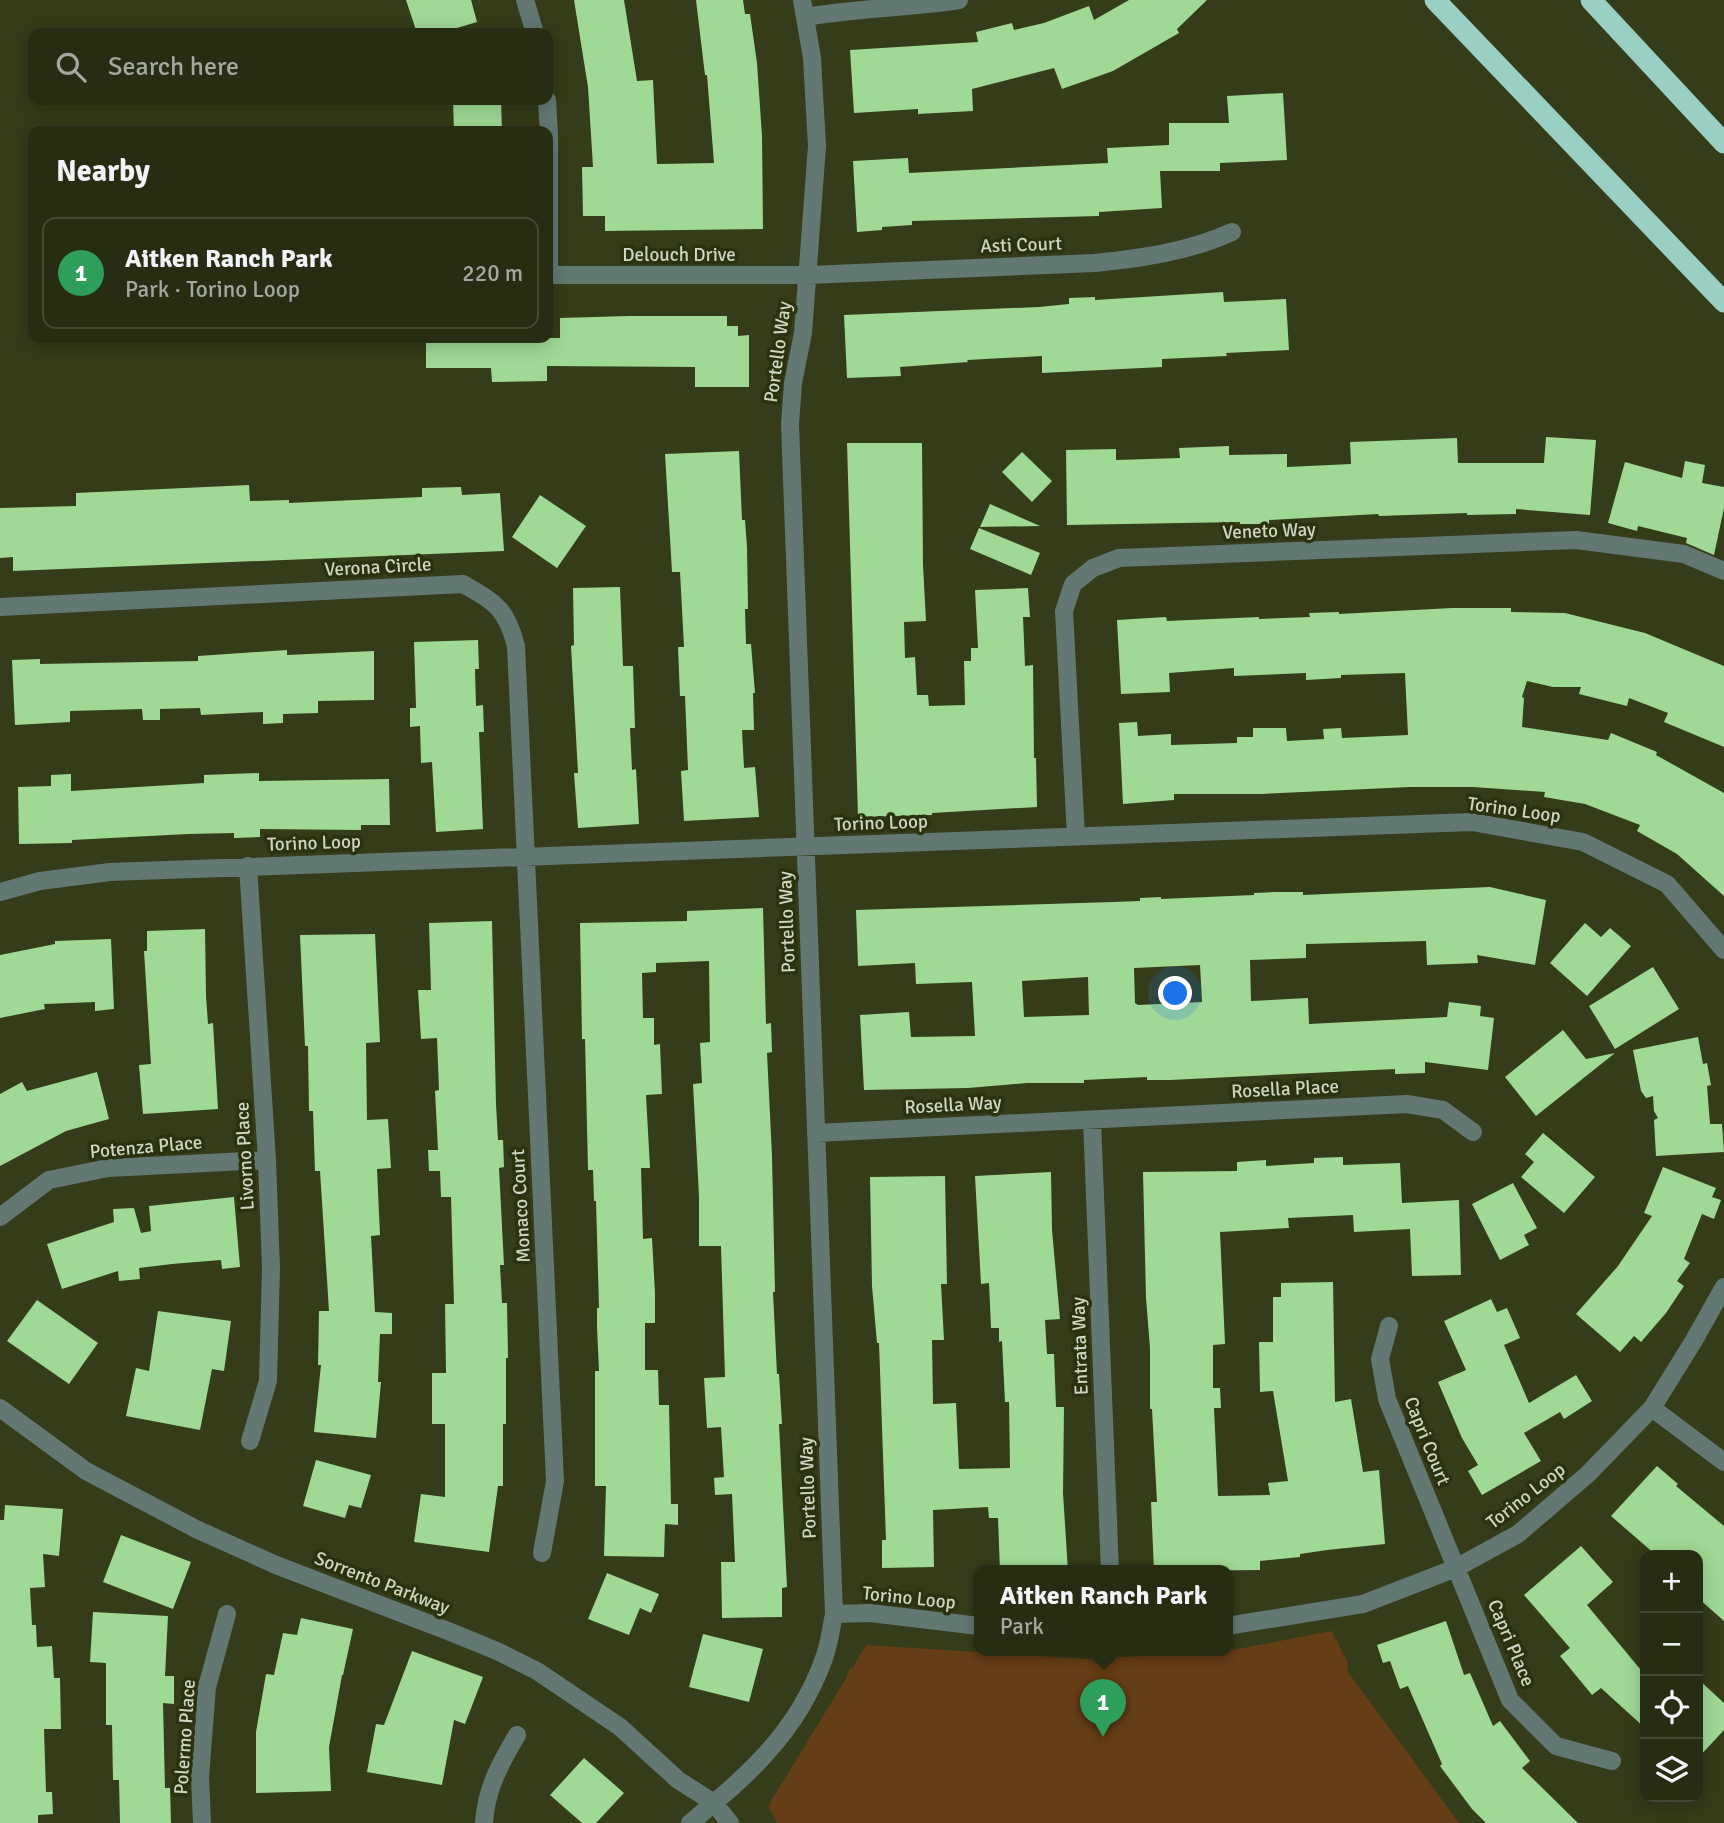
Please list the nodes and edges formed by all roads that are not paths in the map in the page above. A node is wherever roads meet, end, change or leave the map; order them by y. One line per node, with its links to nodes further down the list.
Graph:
1 (524, 0): 6 (street)
2 (959, 0): 5 (street)
3 (1435, 0): 13 (highway)
4 (1591, 0): 9 (highway)
5 (804, 9): 12 (street, Portello Way)
6 (533, 28)
7 (547, 105): 8 (street, Delouch Drive)
8 (548, 126)
9 (1724, 143)
10 (1232, 232): 12 (street, Asti Court)
11 (553, 275): 12 (street, Delouch Drive)
12 (808, 275): 17 (street, Portello Way)
13 (1724, 302)
14 (1724, 571): 16 (street, Veneto Way)
15 (0, 607): 18 (street, Verona Circle)
16 (1076, 836): 17 (street, Torino Loop); 21 (street, Torino Loop)
17 (806, 846): 18 (street, Torino Loop); 24 (street, Portello Way)
18 (526, 856): 19 (street, Torino Loop); 33 (street, Monaco Court)
19 (248, 866): 20 (street, Torino Loop); 25 (street, Livorno Place)
20 (0, 892)
21 (1724, 950)
22 (1092, 1120): 23 (street, Rosella Place); 24 (street, Rosella Way); 34 (street, Entrata Way)
23 (1473, 1132)
24 (816, 1133): 37 (street, Portello Way)
25 (267, 1160): 26 (street, Potenza Place); 31 (street, Livorno Place)
26 (0, 1217)
27 (1724, 1287): 30 (street, Torino Loop)
28 (1389, 1326): 35 (street, Capri Court)
29 (0, 1408): 42 (street, Sorrento Parkway)
30 (1652, 1408): 32 (street); 35 (street, Torino Loop)
31 (250, 1441)
32 (1724, 1462)
33 (542, 1553)
34 (1110, 1565)
35 (1456, 1568): 39 (street, Torino Loop); 41 (street, Capri Place)
36 (227, 1614): 43 (street, Polermo Place)
37 (834, 1614): 38 (street, Torino Loop); 42 (street, Portello Way)
38 (974, 1625)
39 (1233, 1625)
40 (517, 1735): 44 (street)
41 (1612, 1761)
42 (714, 1803): 45 (street, Portello Way); 46 (street, Sorrento Parkway)
43 (202, 1823)
44 (484, 1823)
45 (690, 1823)
46 (730, 1823)

